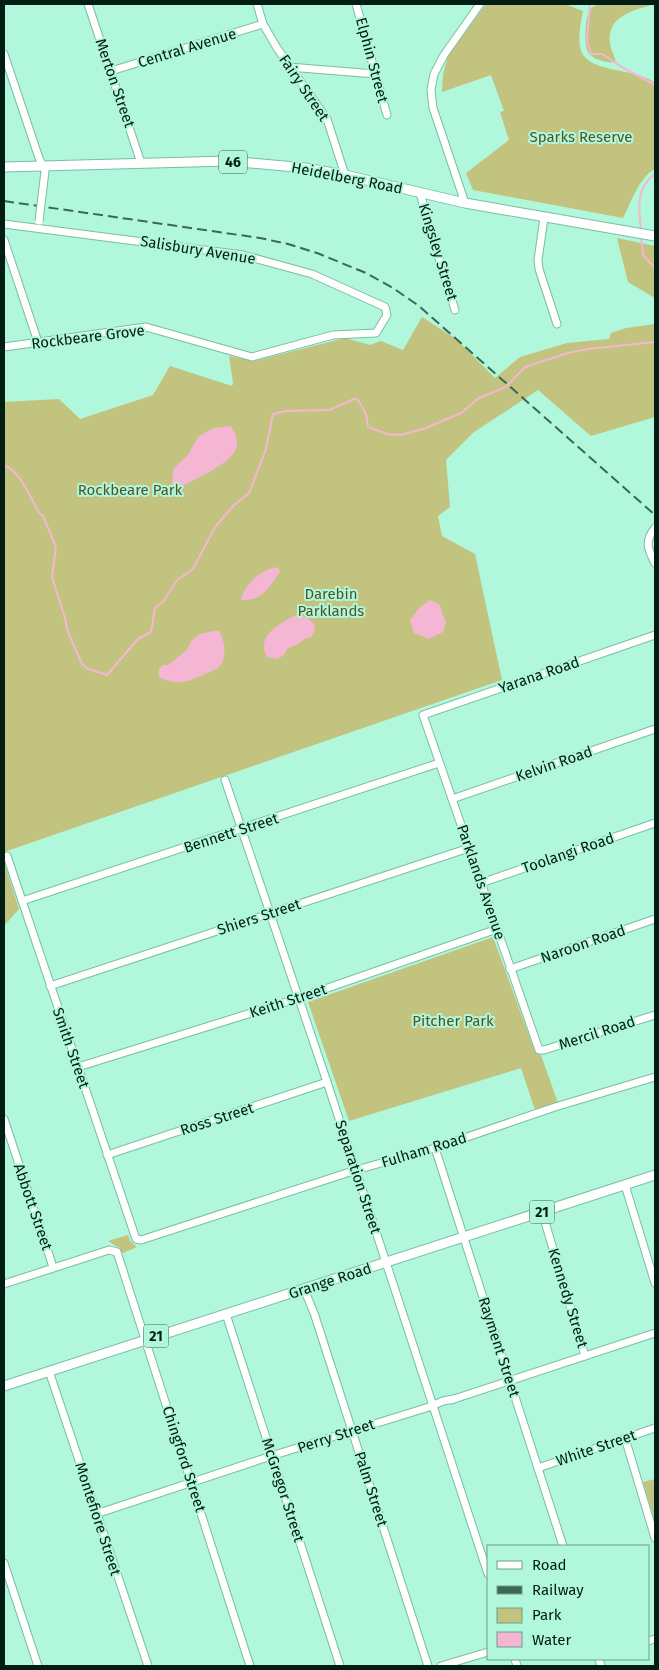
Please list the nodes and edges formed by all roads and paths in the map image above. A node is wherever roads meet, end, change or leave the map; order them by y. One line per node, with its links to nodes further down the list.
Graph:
1 (88, 4): 8 (street, Merton Street)
2 (257, 4): 5 (street, Fairy Street)
3 (356, 4): 9 (street, Elphin Street)
4 (480, 4): 16 (street)
5 (263, 24): 7 (street, Fairy Street); 8 (street, Central Avenue)
6 (4, 54): 12 (street)
7 (289, 67): 9 (street); 14 (street, Fairy Street)
8 (111, 71): 11 (street, Merton Street)
9 (375, 74): 10 (street, Elphin Street)
10 (387, 115)
11 (141, 163): 12 (main road, Heidelberg Road / 46); 14 (main road, Heidelberg Road / 46)
12 (43, 166): 13 (main road, Heidelberg Road / 46); 19 (street, bridge)
13 (4, 167)
14 (345, 175): 15 (main road, Heidelberg Road / 46)
15 (420, 193): 16 (main road, Heidelberg Road / 46); 23 (street, Kingsley Street)
16 (465, 203): 17 (main road, Heidelberg Road / 46)
17 (544, 218): 20 (main road, Heidelberg Road / 46); 24 (street)
18 (4, 224): 19 (street, Salisbury Avenue)
19 (38, 224): 22 (street, Salisbury Avenue)
20 (653, 236)
21 (4, 240): 25 (street)
22 (385, 307): 25 (street, Rockbeare Grove)
23 (455, 310)
24 (557, 324)
25 (38, 342): 26 (street, Rockbeare Grove)
26 (4, 348)
27 (654, 529): 28 (street)
28 (655, 563)
29 (655, 635): 30 (street, Yarana Road)
30 (423, 714): 32 (street, Parklands Avenue)
31 (655, 729): 34 (street, Kelvin Road)
32 (439, 763): 34 (street, Parklands Avenue); 36 (street, Bennett Street)
33 (225, 780): 36 (street, Separation Street)
34 (452, 799): 37 (street, Parklands Avenue)
35 (655, 823): 39 (street, Toolangi Road)
36 (242, 829): 40 (street, Bennett Street); 41 (street, Separation Street)
37 (469, 848): 39 (street, Parklands Avenue); 41 (street, Shiers Street)
38 (7, 856): 40 (street, Smith Street)
39 (481, 883): 43 (street, Parklands Avenue)
40 (22, 901): 45 (street, Smith Street)
41 (271, 913): 45 (street, Shiers Street); 46 (street, Separation Street)
42 (655, 919): 44 (street, Naroon Road)
43 (497, 929): 44 (street, Parklands Avenue); 46 (street, Keith Street)
44 (510, 969): 48 (street, Parklands Avenue)
45 (50, 986): 49 (street, Smith Street)
46 (299, 998): 49 (street, Keith Street); 51 (street, Separation Street)
47 (655, 1015): 48 (street, Mercil Road)
48 (539, 1050)
49 (78, 1067): 54 (street, Smith Street)
50 (655, 1077): 53 (street, Fulham Road)
51 (327, 1082): 54 (street, Ross Street); 55 (street, Separation Street)
52 (4, 1119): 62 (street, Abbott Street)
53 (435, 1148): 55 (street, Fulham Road); 59 (street, Rayment Street)
54 (107, 1155): 60 (street, Smith Street)
55 (356, 1170): 60 (street, Fulham Road); 61 (street, Separation Street)
56 (655, 1175): 57 (main road, Grange Road / 21)
57 (625, 1185): 58 (main road, Grange Road / 21); 63 (street)
58 (542, 1212): 59 (main road, Grange Road / 21); 69 (street, Kennedy Street)
59 (464, 1238): 61 (main road, Grange Road / 21); 71 (street, Rayment Street)
60 (136, 1239)
61 (387, 1263): 65 (main road, Grange Road / 21); 73 (street, Separation Street)
62 (53, 1267): 64 (street); 68 (street, Chingford Street)
63 (655, 1283)
64 (4, 1284)
65 (306, 1288): 66 (main road, Grange Road / 21); 75 (street, Palm Street)
66 (226, 1314): 68 (main road, Grange Road / 21); 77 (street, McGregor Street)
67 (655, 1333): 69 (street, Perry Street)
68 (146, 1340): 70 (main road, Grange Road / 21); 79 (street, Chingford Street)
69 (585, 1356): 71 (street, Perry Street)
70 (49, 1371): 72 (main road, Grange Road / 21); 80 (street, Montefiore Street)
71 (510, 1381): 73 (street, Perry Street); 78 (street, Rayment Street)
72 (4, 1386)
73 (432, 1406): 75 (street, Perry Street); 84 (street, Separation Street)
74 (655, 1428): 76 (street, White Street)
75 (352, 1430): 77 (street, Perry Street); 90 (street, Palm Street)
76 (625, 1438): 78 (street, White Street); 81 (street)
77 (271, 1456): 79 (street, Perry Street); 89 (street, McGregor Street)
78 (538, 1468): 82 (street, Rayment Street)
79 (192, 1482): 80 (street, Perry Street); 88 (street, Chingford Street)
80 (96, 1514): 87 (street, Montefiore Street)
81 (655, 1538)
82 (563, 1545)
83 (4, 1564): 86 (street)
84 (487, 1571)
85 (487, 1652): 91 (street)
86 (38, 1666)
87 (148, 1666)
88 (250, 1666)
89 (340, 1666)
90 (428, 1666)
91 (441, 1666)

